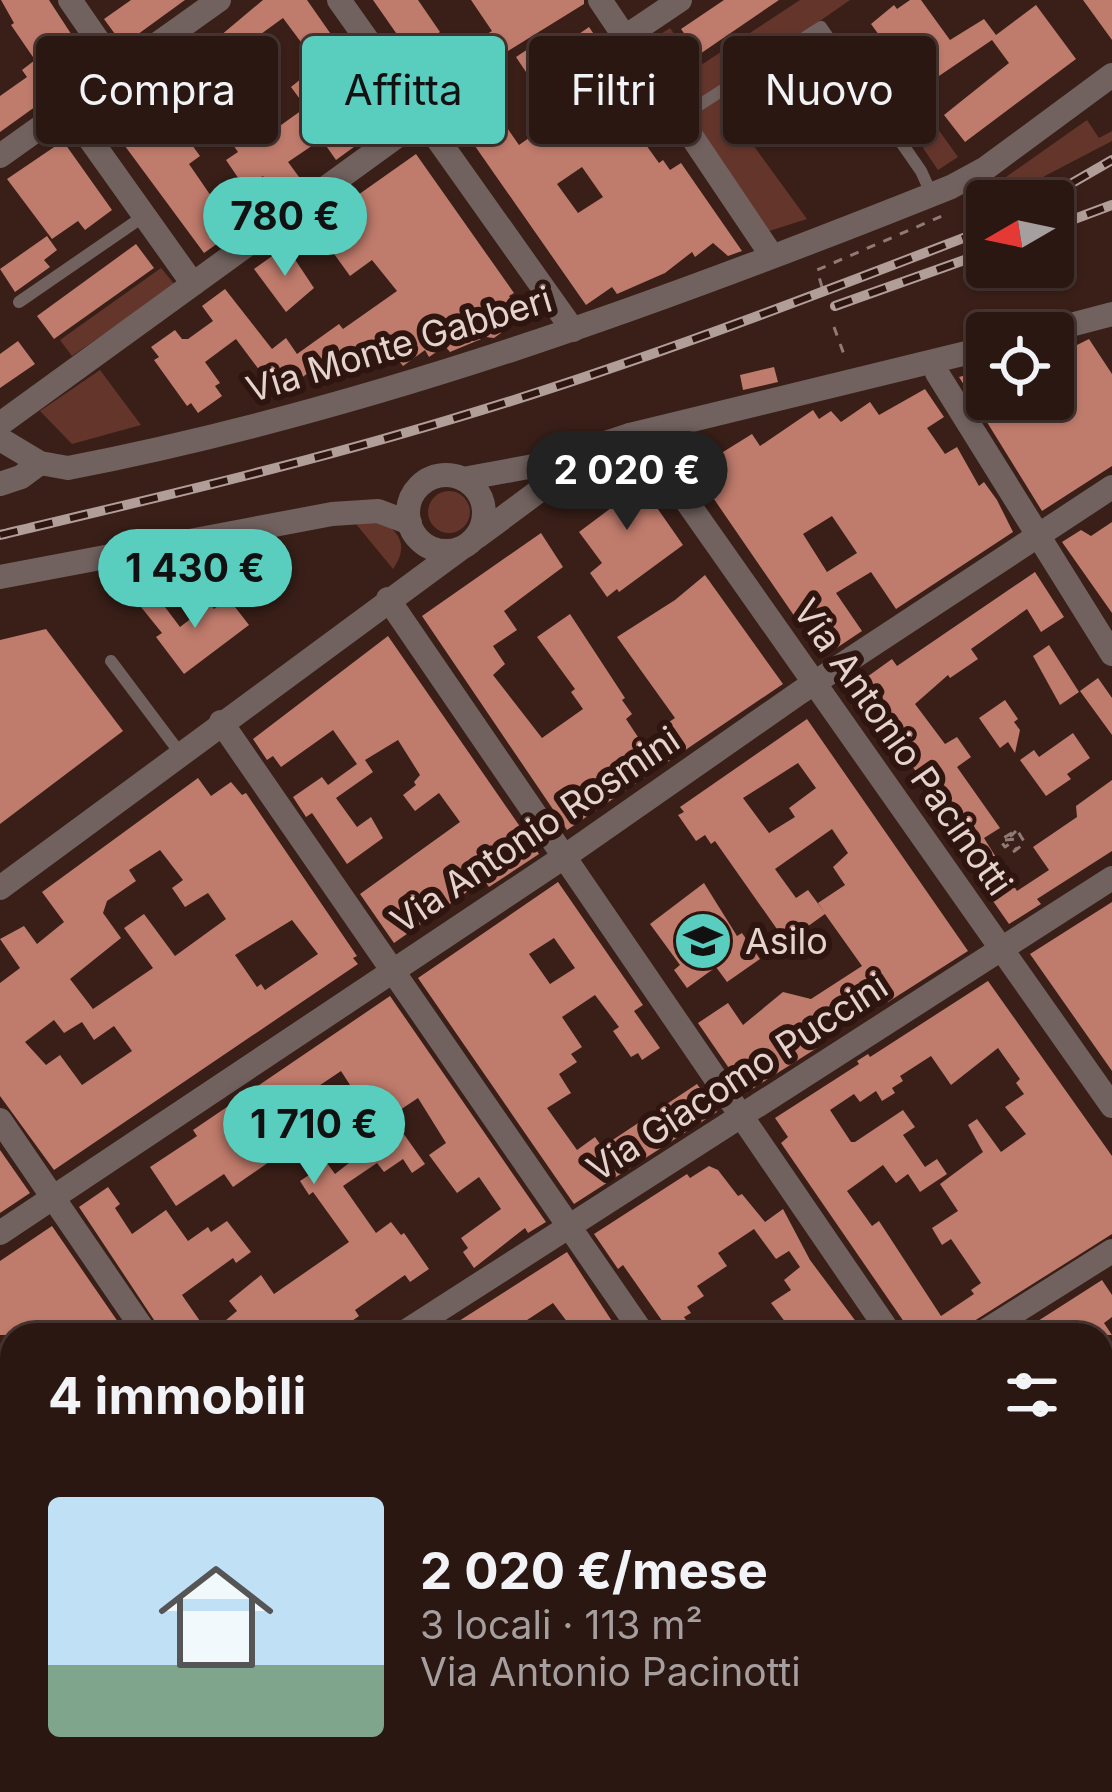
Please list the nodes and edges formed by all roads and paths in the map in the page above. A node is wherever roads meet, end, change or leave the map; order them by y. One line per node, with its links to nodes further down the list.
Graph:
1 (70, 0): 6 (street)
2 (219, 0): 7 (street)
3 (339, 0): 8 (street)
4 (600, 0): 9 (street)
5 (680, 0): 10 (street)
6 (95, 36)
7 (168, 36)
8 (364, 36)
9 (624, 36)
10 (626, 36)
11 (1112, 75): 19 (street, Via Monte Gabberi)
12 (699, 105): 19 (lane)
13 (36, 129): 18 (street)
14 (93, 144): 20 (street)
15 (386, 144): 22 (street)
16 (441, 144): 28 (street)
17 (696, 144): 21 (street)
18 (0, 155)
19 (941, 191): 21 (street, Via Monte Gabberi); 23 (path)
20 (144, 216): 22 (street); 24 (lane)
21 (772, 256): 28 (street, Via Monte Gabberi)
22 (193, 284): 32 (street)
23 (822, 287)
24 (19, 302)
25 (1112, 314): 26 (street)
26 (1074, 324)
27 (835, 327): 30 (path)
28 (573, 330): 35 (street, Via Monte Gabberi)
29 (966, 352): 33 (street)
30 (845, 361)
31 (937, 373): 42 (street)
32 (0, 424)
33 (618, 438): 36 (street); 43 (street); 48 (street, Via Antonio Pacinotti)
34 (0, 439): 35 (street)
35 (40, 463): 37 (street)
36 (463, 479): 38 (street); 43 (street)
37 (0, 484)
38 (419, 486): 40 (street); 41 (street)
39 (1110, 492): 42 (street, Via Antonio Rosmini)
40 (332, 514): 41 (street); 44 (street)
41 (414, 531): 43 (street); 45 (street)
42 (1038, 537): 46 (street); 48 (street, Via Antonio Rosmini)
43 (465, 546): 45 (street)
44 (0, 577)
45 (388, 598): 49 (street); 55 (street)
46 (1112, 654)
47 (111, 661): 50 (lane)
48 (813, 683): 55 (street, Via Antonio Rosmini); 58 (street, Via Antonio Pacinotti)
49 (221, 722): 50 (street); 59 (street)
50 (180, 753): 57 (street)
51 (1017, 830): 52 (path); 53 (path); 54 (path)
52 (1017, 838): 53 (path); 54 (path)
53 (1012, 843): 54 (path)
54 (1027, 843)
55 (564, 857): 59 (street, Via Antonio Rosmini); 61 (street)
56 (1112, 878): 58 (street, Via Giacomo Puccini)
57 (0, 888)
58 (1001, 949): 60 (street, Via Antonio Pacinotti); 61 (street, Via Giacomo Puccini)
59 (394, 968): 63 (street, Via Antonio Rosmini); 64 (street)
60 (1112, 1106)
61 (742, 1118): 64 (street, Via Giacomo Puccini); 70 (street)
62 (0, 1120): 63 (street)
63 (53, 1197): 65 (street, Via Antonio Rosmini); 67 (street)
64 (569, 1228): 68 (street, Via Giacomo Puccini); 69 (street)
65 (0, 1233)
66 (1112, 1251): 71 (street)
67 (139, 1323)
68 (420, 1323)
69 (636, 1323)
70 (883, 1323)
71 (998, 1323)

